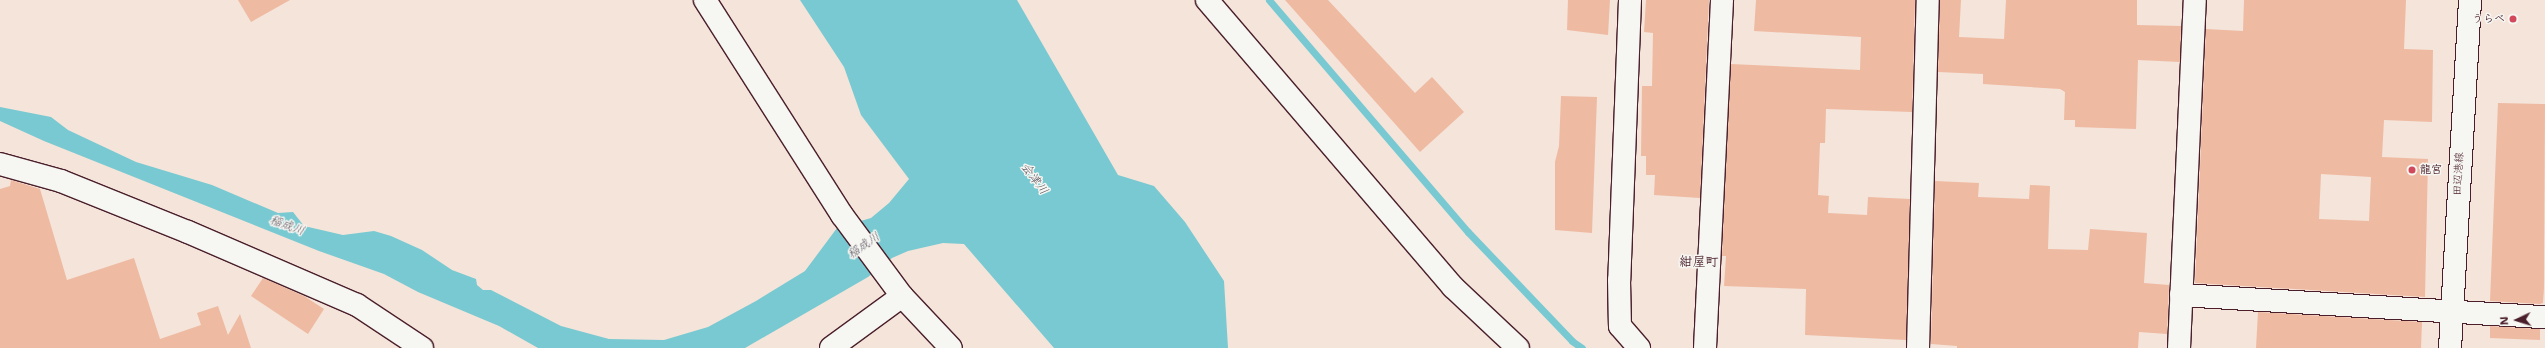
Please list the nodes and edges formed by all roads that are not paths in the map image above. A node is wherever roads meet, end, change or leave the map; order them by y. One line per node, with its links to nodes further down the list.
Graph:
1 (705, 0): 10 (street)
2 (1207, 0): 16 (street)
3 (1630, 0): 17 (street)
4 (1722, 0): 18 (street)
5 (1928, 0): 19 (street)
6 (2195, 0): 9 (street)
7 (2470, 0): 11 (street, 田辺港線)
8 (0, 164): 13 (street)
9 (2181, 295): 11 (street); 20 (street)
10 (902, 296): 14 (street); 15 (street)
11 (2452, 310): 12 (street); 21 (street, 田辺港線)
12 (2545, 317)
13 (422, 348)
14 (831, 348)
15 (951, 348)
16 (1518, 348)
17 (1639, 348)
18 (1706, 348)
19 (1918, 348)
20 (2179, 348)
21 (2450, 348)

